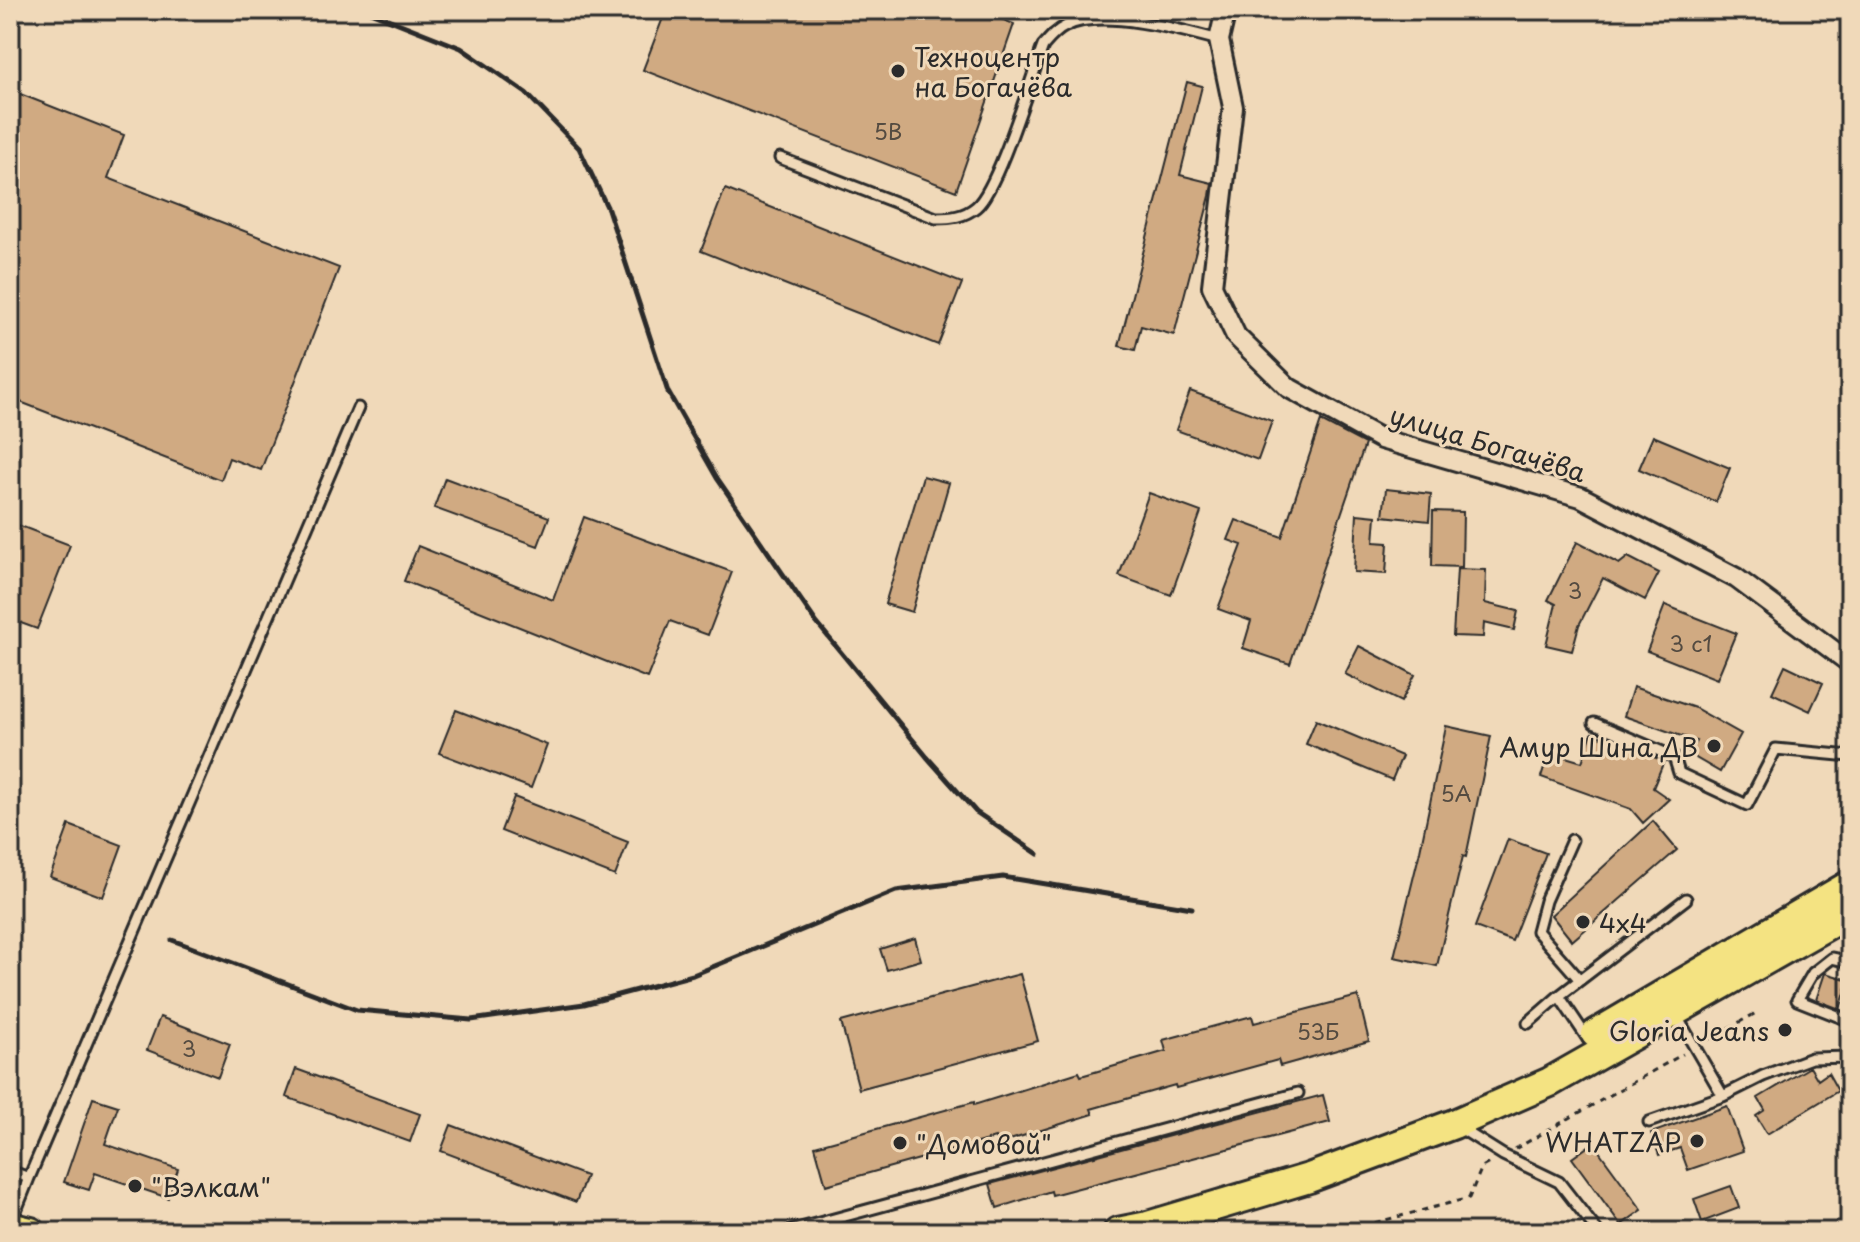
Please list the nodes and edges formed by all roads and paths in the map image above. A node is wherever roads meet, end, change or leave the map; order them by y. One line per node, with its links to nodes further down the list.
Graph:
1 (1226, 10): 2 (street)
2 (1219, 40): 3 (lane); 5 (street, улица Богачёва)
3 (780, 158)
4 (358, 408): 28 (lane)
5 (1850, 663)
6 (1594, 723): 7 (lane)
7 (1850, 756)
8 (1572, 840): 13 (lane)
9 (1850, 885): 19 (main road)
10 (1686, 899): 13 (lane)
11 (1850, 912): 15 (main road)
12 (1850, 962): 17 (lane)
13 (1580, 980): 14 (lane)
14 (1559, 996): 18 (lane); 19 (lane)
15 (1674, 1012): 20 (lane); 25 (main road)
16 (1756, 1013): 20 (path)
17 (1850, 1021)
18 (1528, 1023)
19 (1588, 1039): 25 (main road)
20 (1695, 1047): 23 (lane); 26 (path)
21 (1850, 1057): 23 (lane)
22 (1298, 1093): 31 (lane)
23 (1723, 1096): 24 (lane)
24 (1649, 1122)
25 (1454, 1124): 26 (lane); 32 (main road)
26 (1503, 1155): 33 (path); 34 (lane)
27 (10, 1171): 28 (lane)
28 (29, 1178): 29 (lane)
29 (10, 1227): 30 (main road)
30 (31, 1232)
31 (786, 1232)
32 (1118, 1232)
33 (1340, 1232)
34 (1598, 1232)

